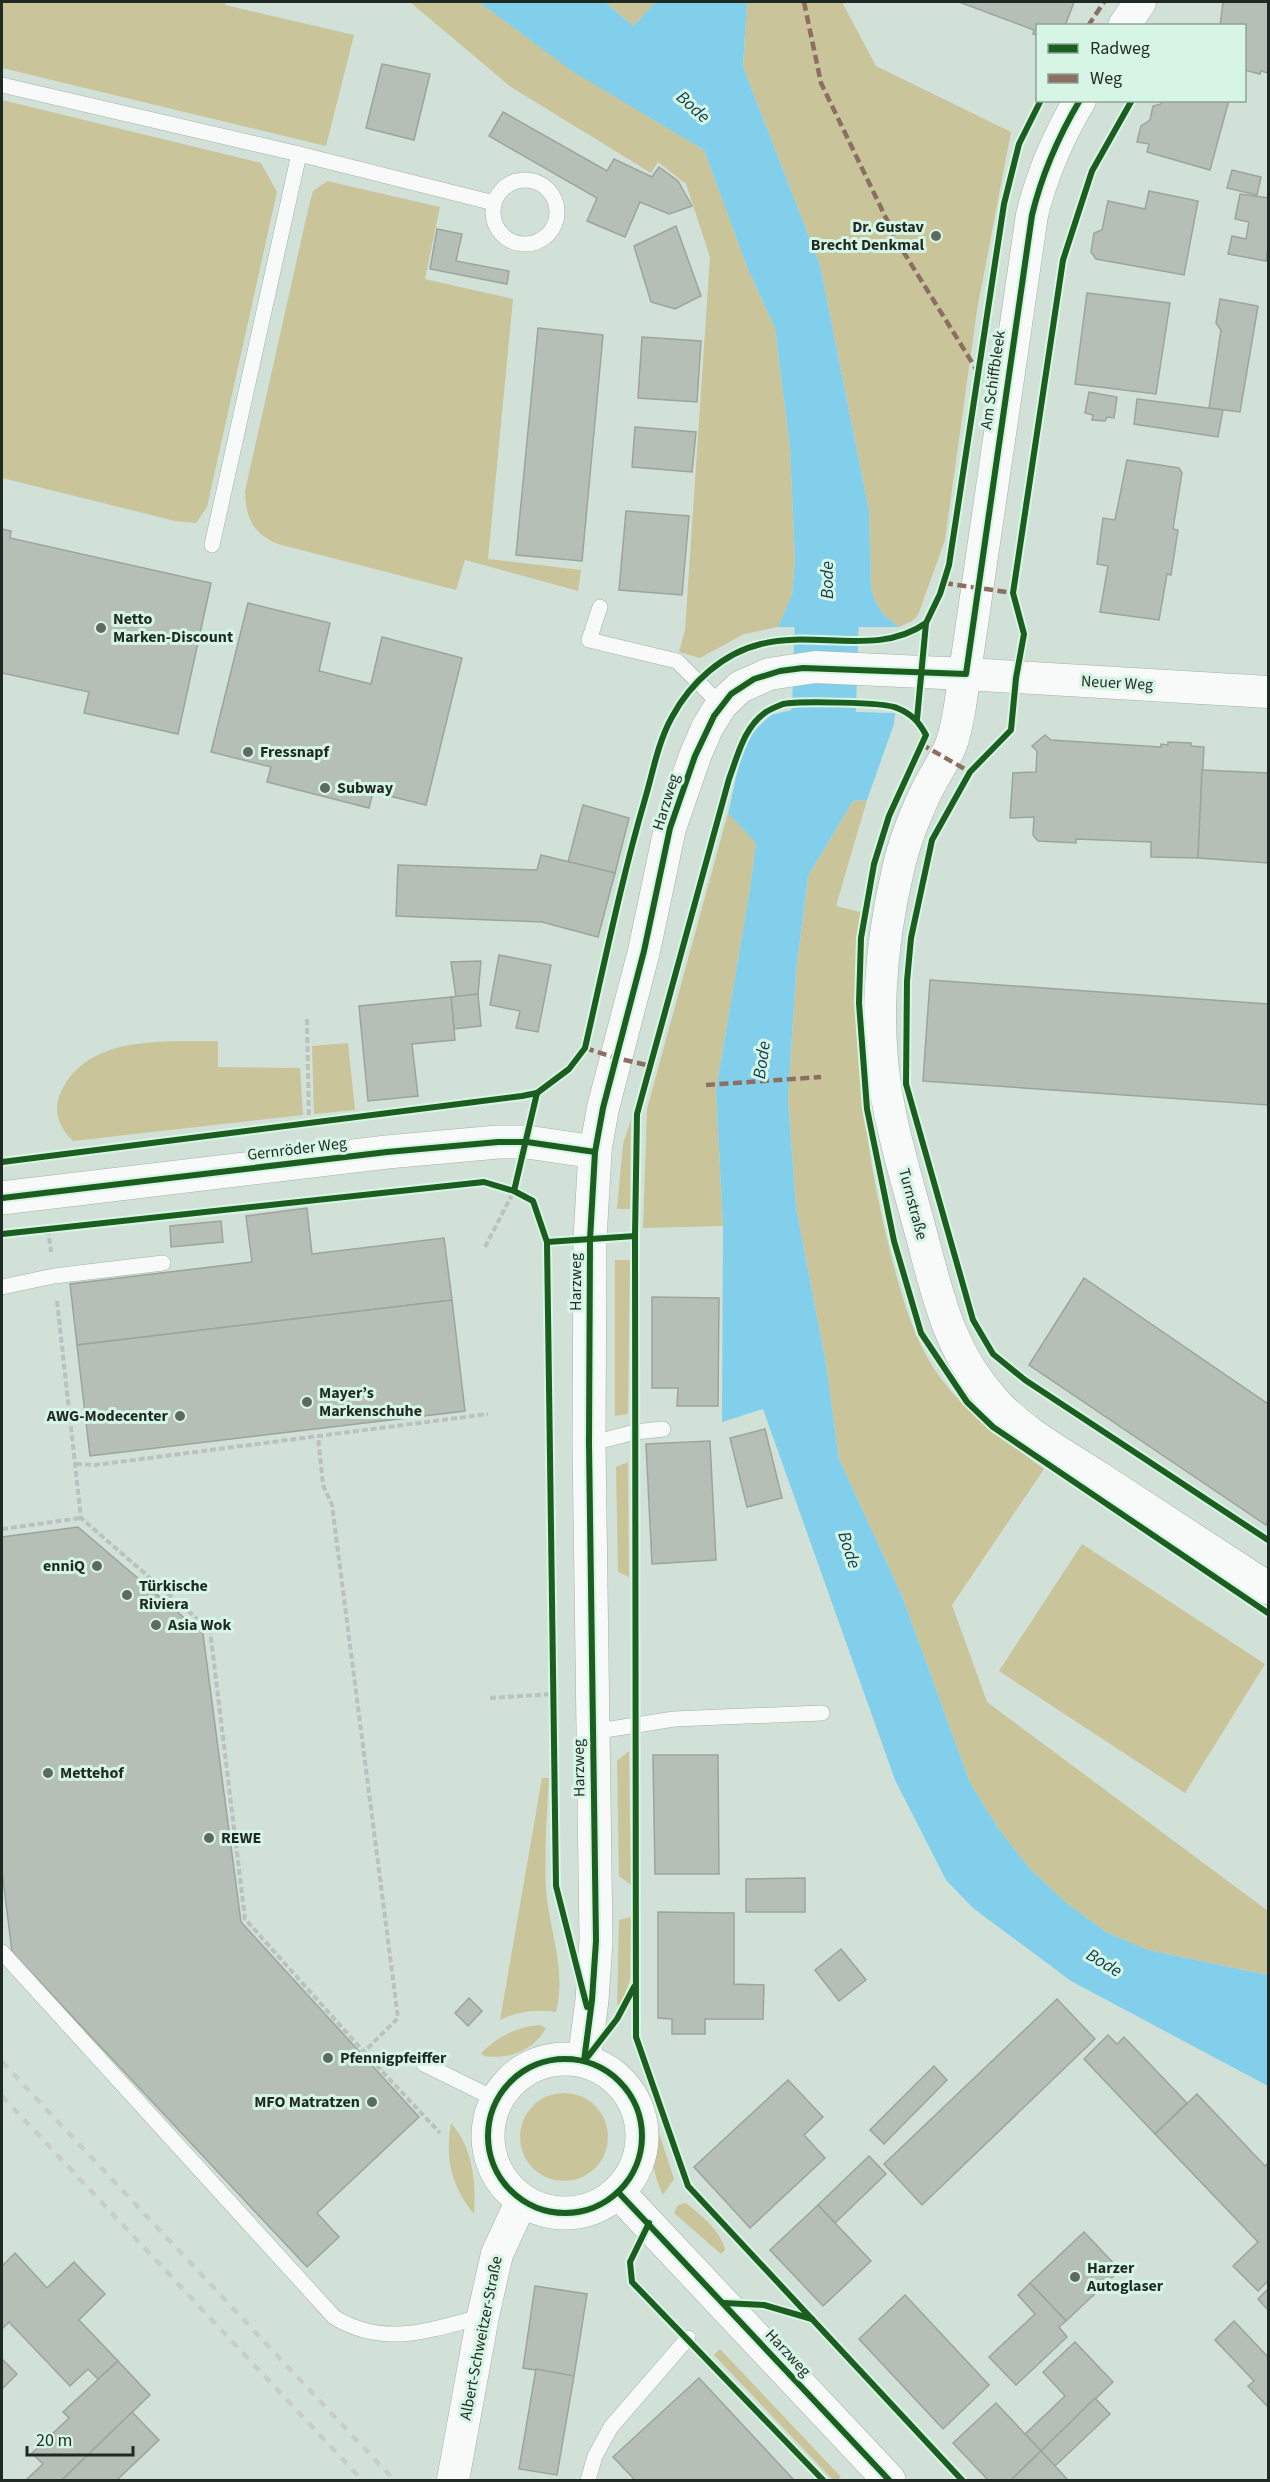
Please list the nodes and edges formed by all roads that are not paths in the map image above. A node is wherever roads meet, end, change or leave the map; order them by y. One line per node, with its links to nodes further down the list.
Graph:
1 (1140, 2): 2 (street)
2 (1125, 24)
3 (2, 85): 5 (lane)
4 (1079, 102): 9 (street, Am Schiffbleek)
5 (299, 154): 6 (lane); 7 (lane)
6 (494, 203): 6 (lane)
7 (212, 545)
8 (600, 607): 11 (lane)
9 (966, 674): 10 (street, Neuer Weg); 11 (street); 18 (street, Turnstraße)
10 (1269, 692)
11 (726, 699): 12 (street, Harzweg)
12 (595, 1152): 13 (main road, Gernröder Weg); 17 (main road, Harzweg)
13 (2, 1198)
14 (163, 1263): 15 (lane)
15 (2, 1287)
16 (663, 1429): 17 (lane)
17 (589, 1444): 20 (main road, Harzweg)
18 (1269, 1588)
19 (822, 1713): 20 (lane)
20 (592, 1732): 22 (main road, Harzweg)
21 (2, 1952): 27 (lane)
22 (584, 2061): 24 (main road); 25 (main road)
23 (424, 2064): 24 (lane)
24 (497, 2100): 26 (main road)
25 (618, 2192): 26 (main road); 31 (main road, Harzweg)
26 (522, 2200): 27 (street, Albert-Schweitzer-Straße)
27 (483, 2316): 29 (street, Albert-Schweitzer-Straße)
28 (688, 2338): 30 (lane)
29 (453, 2481)
30 (588, 2481)
31 (889, 2481)

